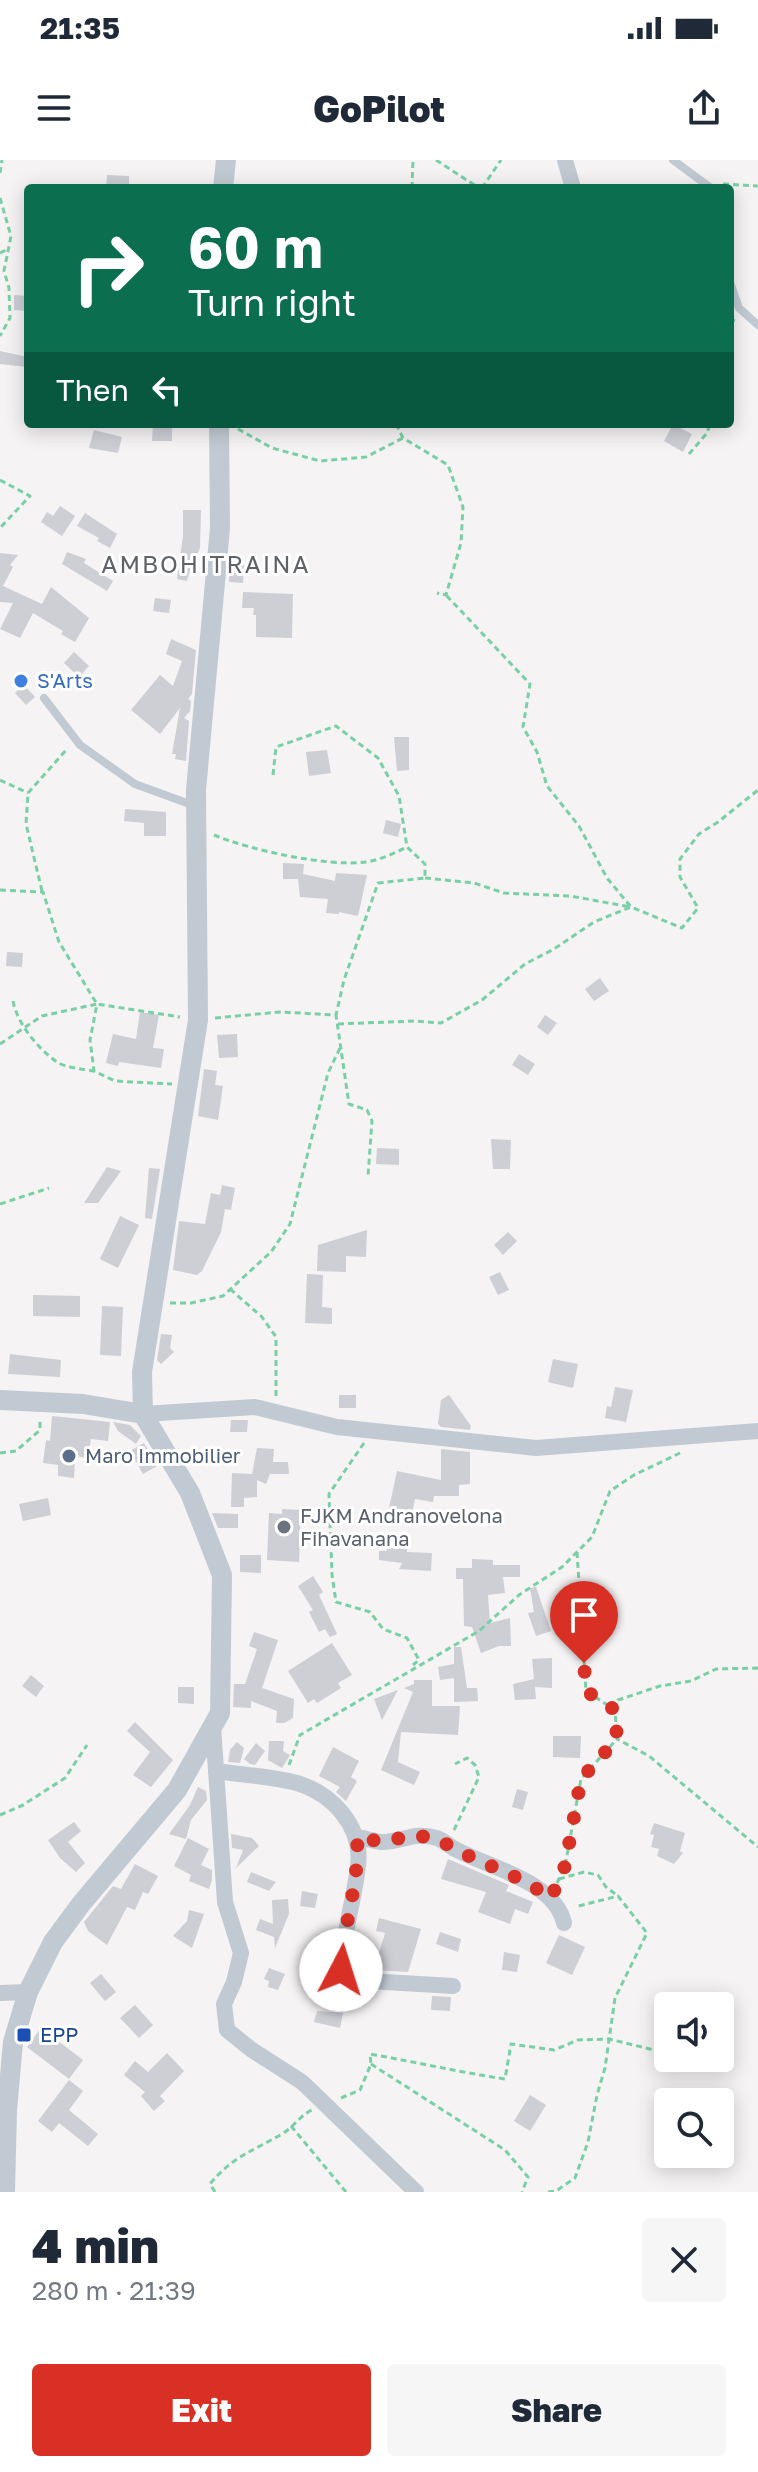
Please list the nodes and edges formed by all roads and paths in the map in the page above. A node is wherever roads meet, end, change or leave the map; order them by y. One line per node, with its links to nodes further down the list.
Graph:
1 (2, 160): 8 (path)
2 (226, 160): 9 (street)
3 (413, 160): 10 (path)
4 (436, 160): 11 (path)
5 (501, 160): 12 (path)
6 (565, 160): 13 (street)
7 (673, 160): 14 (lane)
8 (0, 173)
9 (223, 184)
10 (412, 184)
11 (474, 184)
12 (483, 184)
13 (572, 184)
14 (706, 184)
15 (734, 186): 16 (path)
16 (758, 186)
17 (0, 198): 18 (path)
18 (8, 249): 19 (path); 22 (path)
19 (0, 253)
20 (734, 294): 21 (lane)
21 (758, 325)
22 (0, 336)
23 (219, 428): 39 (street)
24 (235, 428): 27 (path)
25 (398, 428): 27 (path)
26 (709, 428): 28 (path)
27 (403, 438): 32 (path)
28 (689, 454)
29 (0, 480): 30 (path)
30 (0, 528)
31 (437, 593): 32 (path)
32 (446, 595): 44 (path)
33 (44, 698): 34 (lane)
34 (75, 739): 38 (path); 39 (lane)
35 (273, 775): 41 (path)
36 (0, 780): 38 (path)
37 (758, 790): 44 (path)
38 (28, 793): 43 (path)
39 (196, 806): 40 (street)
40 (196, 828): 41 (path); 52 (street)
41 (407, 847): 42 (path)
42 (425, 878): 44 (path); 46 (path)
43 (43, 892)
44 (631, 907): 47 (path)
45 (13, 1001): 48 (path)
46 (336, 1015)
47 (338, 1024)
48 (24, 1026): 49 (path); 51 (path); 51 (path)
49 (0, 1044)
50 (341, 1045): 57 (path)
51 (94, 1071): 52 (path)
52 (188, 1085): 58 (street)
53 (349, 1104): 54 (path)
54 (368, 1176)
55 (49, 1188): 56 (path)
56 (0, 1204)
57 (230, 1289): 58 (path); 61 (path)
58 (154, 1302): 62 (street)
59 (0, 1400): 60 (street)
60 (40, 1402): 62 (street); 66 (path)
61 (276, 1413): 62 (street); 63 (street)
62 (143, 1414): 71 (street)
63 (372, 1430): 64 (street); 68 (path)
64 (758, 1431)
65 (691, 1448): 67 (path)
66 (0, 1453)
67 (577, 1552): 68 (path); 70 (path)
68 (411, 1668): 76 (path)
69 (758, 1668): 70 (path)
70 (615, 1710): 72 (path)
71 (213, 1726): 75 (street); 85 (street)
72 (617, 1739): 80 (path); 81 (path)
73 (87, 1745): 77 (path)
74 (455, 1764): 79 (path)
75 (216, 1771): 76 (street); 90 (street)
76 (282, 1781): 78 (street)
77 (0, 1815)
78 (357, 1837): 79 (street); 84 (street)
79 (449, 1845): 83 (street)
80 (758, 1847)
81 (559, 1879): 82 (path); 83 (path)
82 (618, 1896): 83 (path); 87 (path)
83 (559, 1910)
84 (453, 1986)
85 (28, 1992): 86 (street); 92 (street)
86 (0, 1993)
87 (609, 2039): 88 (path); 89 (path); 97 (path)
88 (654, 2050)
89 (371, 2064): 90 (path); 96 (path)
90 (325, 2103): 91 (path); 95 (street)
91 (291, 2126): 93 (path); 94 (path)
92 (5, 2192)
93 (215, 2192)
94 (346, 2192)
95 (416, 2192)
96 (522, 2192)
97 (548, 2192)

